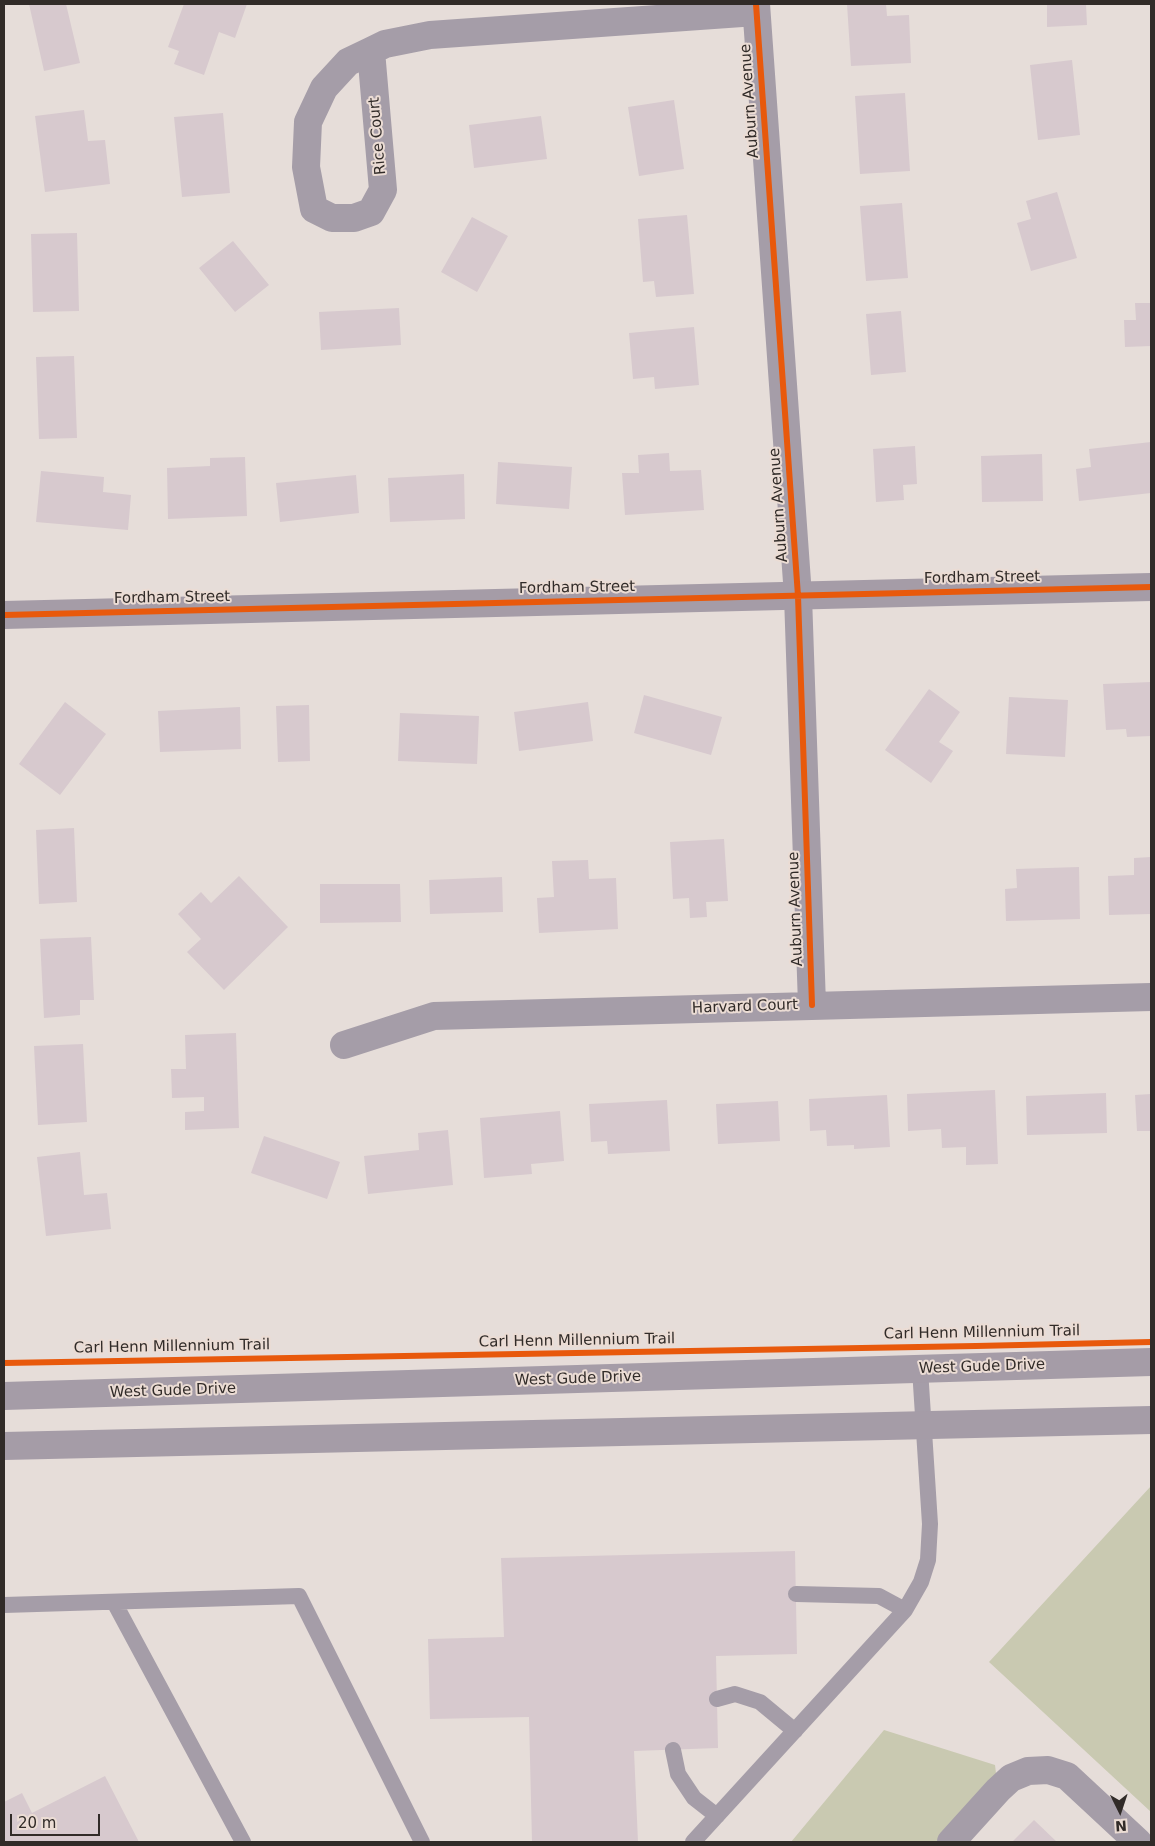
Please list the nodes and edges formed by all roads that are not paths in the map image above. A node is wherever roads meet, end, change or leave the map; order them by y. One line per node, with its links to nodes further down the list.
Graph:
1 (756, 8): 2 (street, Rice Court); 4 (street, Auburn Avenue)
2 (371, 50): 2 (street, Rice Court)
3 (1151, 586): 4 (main road, Fordham Street)
4 (798, 596): 5 (main road, Fordham Street); 7 (street, Auburn Avenue)
5 (4, 615)
6 (1151, 996): 7 (street, Harvard Court)
7 (812, 1005): 8 (street, Harvard Court)
8 (344, 1045)
9 (1151, 1362): 10 (main road, West Gude Drive)
10 (920, 1369): 11 (main road, West Gude Drive); 13 (lane)
11 (4, 1396)
12 (1151, 1420): 13 (main road)
13 (924, 1425): 14 (main road); 18 (lane)
14 (4, 1446)
15 (796, 1594): 18 (lane)
16 (114, 1602): 17 (lane); 23 (lane); 24 (lane)
17 (4, 1605)
18 (906, 1610): 20 (lane)
19 (717, 1699): 20 (lane)
20 (795, 1730): 22 (lane)
21 (673, 1750): 22 (lane)
22 (717, 1816): 25 (lane)
23 (243, 1842)
24 (422, 1842)
25 (693, 1842)
26 (951, 1842): 27 (street)
27 (1138, 1842)

